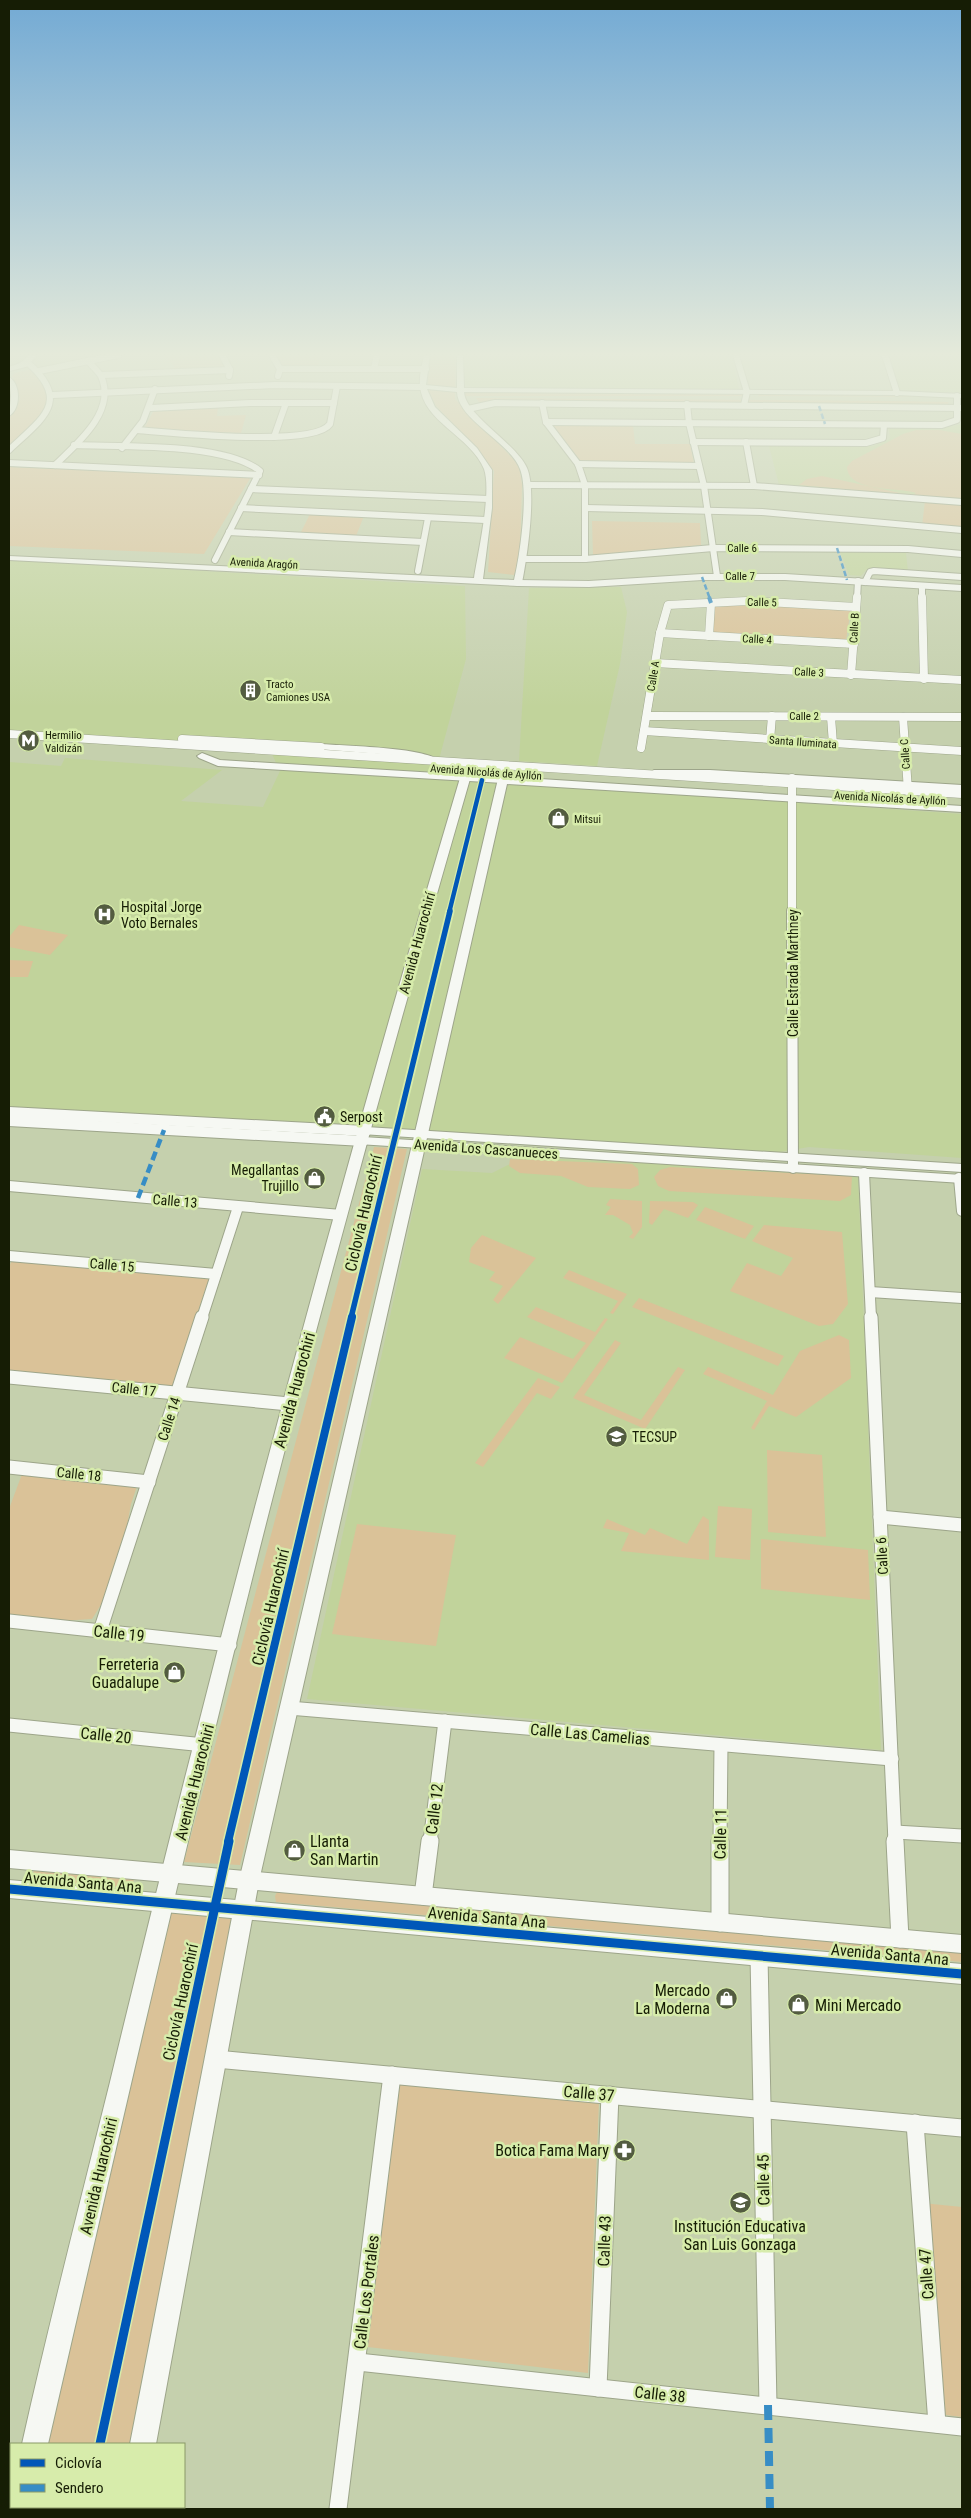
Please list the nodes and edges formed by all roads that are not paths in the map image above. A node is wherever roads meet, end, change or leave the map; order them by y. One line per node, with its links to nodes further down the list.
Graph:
1 (208, 473): 8 (street)
2 (242, 473): 8 (street)
3 (487, 473): 15 (street)
4 (524, 473): 10 (street)
5 (581, 473): 11 (street)
6 (701, 473): 12 (street)
7 (752, 473): 13 (street)
8 (238, 474): 9 (street)
9 (259, 475): 14 (street)
10 (527, 485): 11 (street); 29 (street)
11 (586, 485): 12 (street); 18 (street)
12 (704, 486): 13 (street); 19 (street)
13 (754, 486): 16 (street)
14 (252, 489): 15 (street); 17 (street)
15 (488, 499): 21 (street)
16 (962, 502)
17 (241, 508): 20 (street); 23 (street)
18 (586, 508): 19 (street); 30 (street)
19 (707, 510): 22 (street); 25 (street)
20 (428, 518): 21 (street); 24 (street)
21 (485, 520): 35 (street)
22 (962, 530)
23 (229, 532): 24 (street); 31 (street)
24 (423, 542): 32 (street)
25 (713, 548): 27 (street, Calle 6); 30 (street, Calle 6); 33 (street)
26 (9, 549): 31 (street, Avenida Aragón)
27 (962, 554)
28 (9, 558): 35 (street, Avenida Aragón)
29 (523, 559): 30 (street, Calle 6); 36 (street)
30 (585, 559)
31 (215, 560): 32 (street, Avenida Aragón)
32 (418, 571): 35 (street, Avenida Aragón)
33 (717, 576): 36 (street, Calle 7); 37 (street, Calle 7)
34 (962, 577): 37 (street)
35 (478, 578): 36 (street, Avenida Aragón)
36 (519, 580)
37 (862, 582): 38 (street, Calle 7); 42 (street, Calle B)
38 (922, 586): 39 (street, Calle 7); 48 (street)
39 (962, 588)
40 (710, 603): 41 (street, Calle 5); 42 (street, Calle 5); 44 (street)
41 (668, 606): 43 (street, Calle A)
42 (856, 607): 45 (street, Calle B)
43 (660, 633): 44 (street, Calle 4); 46 (street, Calle A)
44 (709, 636): 45 (street, Calle 4)
45 (854, 644): 47 (street, Calle B)
46 (655, 663): 47 (street, Calle 3); 50 (street, Calle A)
47 (851, 675): 48 (street, Calle 3)
48 (924, 678): 49 (street, Calle 3)
49 (962, 680)
50 (647, 716): 51 (street, Calle 2); 55 (street, Calle A)
51 (772, 716): 52 (street, Calle 2); 57 (street)
52 (831, 717): 53 (street, Calle 2); 60 (street)
53 (903, 717): 54 (street, Calle 2); 63 (street, Calle C)
54 (962, 717)
55 (644, 731): 57 (street, Santa Iluminata); 62 (street, Calle A)
56 (9, 734): 58 (main road, Avenida Nicolás de Ayllón)
57 (770, 740): 60 (street, Santa Iluminata)
58 (180, 742): 61 (street, Avenida Nicolás de Ayllón); 67 (main road, Avenida Nicolás de Ayllón)
59 (9, 744): 65 (main road, Avenida Nicolás de Ayllón)
60 (833, 744): 63 (street, Santa Iluminata)
61 (321, 747): 66 (street, Avenida Nicolás de Ayllón)
62 (641, 748)
63 (905, 748): 64 (street, Santa Iluminata); 71 (street, Calle C)
64 (962, 752)
65 (202, 756): 67 (main road, Avenida Nicolás de Ayllón); 67 (street, Avenida Nicolás de Ayllón)
66 (436, 761): 67 (main road, Avenida Nicolás de Ayllón); 68 (main road, Avenida Nicolás de Ayllón)
67 (347, 763): 68 (main road, Avenida Nicolás de Ayllón)
68 (470, 771): 69 (main road, Avenida Nicolás de Ayllón); 79 (main road, Avenida Huarochirí)
69 (505, 773): 70 (main road, Avenida Nicolás de Ayllón); 70 (main road, Avenida Nicolás de Ayllón); 80 (main road)
70 (792, 788): 71 (main road, Avenida Nicolás de Ayllón); 74 (main road, Avenida Nicolás de Ayllón); 75 (main road, Avenida Nicolás de Ayllón); 81 (street, Calle Estrada Marthney)
71 (908, 788): 72 (main road); 73 (main road, Avenida Nicolás de Ayllón)
72 (962, 788)
73 (962, 794)
74 (962, 802)
75 (962, 810)
76 (9, 1112): 77 (street, Avenida Los Cascanueces)
77 (38, 1118): 78 (street, Avenida Los Cascanueces); 79 (street, Avenida Los Cascanueces)
78 (9, 1121)
79 (366, 1132): 80 (street, Avenida Los Cascanueces); 87 (main road, Avenida Huarochiri)
80 (420, 1136): 81 (street, Avenida Los Cascanueces); 102 (main road)
81 (793, 1163): 82 (street, Avenida Los Cascanueces); 83 (street, Avenida Los Cascanueces)
82 (864, 1172): 83 (street, Avenida Los Cascanueces); 90 (street, Calle 6)
83 (961, 1175): 86 (street)
84 (9, 1186): 85 (street, Calle 13)
85 (238, 1206): 87 (street, Calle 13); 89 (street, Calle 14)
86 (962, 1211)
87 (341, 1216): 94 (main road, Avenida Huarochiri)
88 (9, 1256): 89 (street, Calle 15)
89 (216, 1274): 93 (street, Calle 14)
90 (870, 1292): 91 (street); 97 (street, Calle 6)
91 (962, 1298)
92 (9, 1376): 93 (street, Calle 17)
93 (177, 1393): 94 (street, Calle 17); 96 (street, Calle 14)
94 (289, 1404): 101 (main road, Avenida Huarochiri)
95 (9, 1467): 96 (street, Calle 18)
96 (149, 1482): 100 (street, Calle 14)
97 (880, 1517): 98 (street); 107 (street, Calle 6)
98 (962, 1525)
99 (9, 1621): 100 (street, Calle 19)
100 (100, 1631): 101 (street, Calle 19)
101 (230, 1646): 105 (main road, Avenida Huarochiri)
102 (289, 1708): 103 (street, Calle Las Camelias); 112 (main road)
103 (445, 1721): 106 (street, Calle Las Camelias); 114 (street, Calle 12)
104 (9, 1725): 105 (street, Calle 20)
105 (204, 1745): 111 (main road, Avenida Huarochiri)
106 (721, 1745): 107 (street, Calle Las Camelias); 117 (street, Calle 11)
107 (892, 1759): 108 (street, Calle 6)
108 (895, 1832): 109 (street); 118 (street, Calle 6)
109 (962, 1836)
110 (10, 1862): 111 (street, Avenida Santa Ana)
111 (170, 1874): 112 (street, Avenida Santa Ana); 115 (main road, Avenida Huarochiri)
112 (249, 1881): 114 (street, Avenida Santa Ana); 116 (main road)
113 (9, 1889): 115 (street, Avenida Santa Ana)
114 (423, 1896): 117 (street, Avenida Santa Ana)
115 (163, 1903): 116 (street, Avenida Santa Ana); 133 (main road, Avenida Huarochiri)
116 (244, 1909): 120 (street, Avenida Santa Ana); 122 (main road)
117 (720, 1923): 118 (street, Avenida Santa Ana)
118 (900, 1939): 119 (street, Avenida Santa Ana)
119 (962, 1944)
120 (759, 1956): 121 (street, Avenida Santa Ana); 125 (street, Calle 45)
121 (962, 1974)
122 (216, 2059): 123 (street, Calle 37); 134 (main road)
123 (392, 2075): 124 (street, Calle 37); 128 (street, Calle Los Portales)
124 (610, 2095): 125 (street, Calle 37); 129 (street, Calle 43)
125 (762, 2110): 126 (street, Calle 37); 130 (street, Calle 45)
126 (915, 2124): 127 (street, Calle 37); 131 (street, Calle 47)
127 (962, 2128)
128 (358, 2362): 129 (street, Calle 38); 135 (street, Calle Los Portales)
129 (598, 2388): 130 (street, Calle 38)
130 (768, 2405): 131 (street, Calle 38)
131 (937, 2424): 132 (street, Calle 38)
132 (962, 2427)
133 (35, 2443)
134 (143, 2443)
135 (338, 2509)

